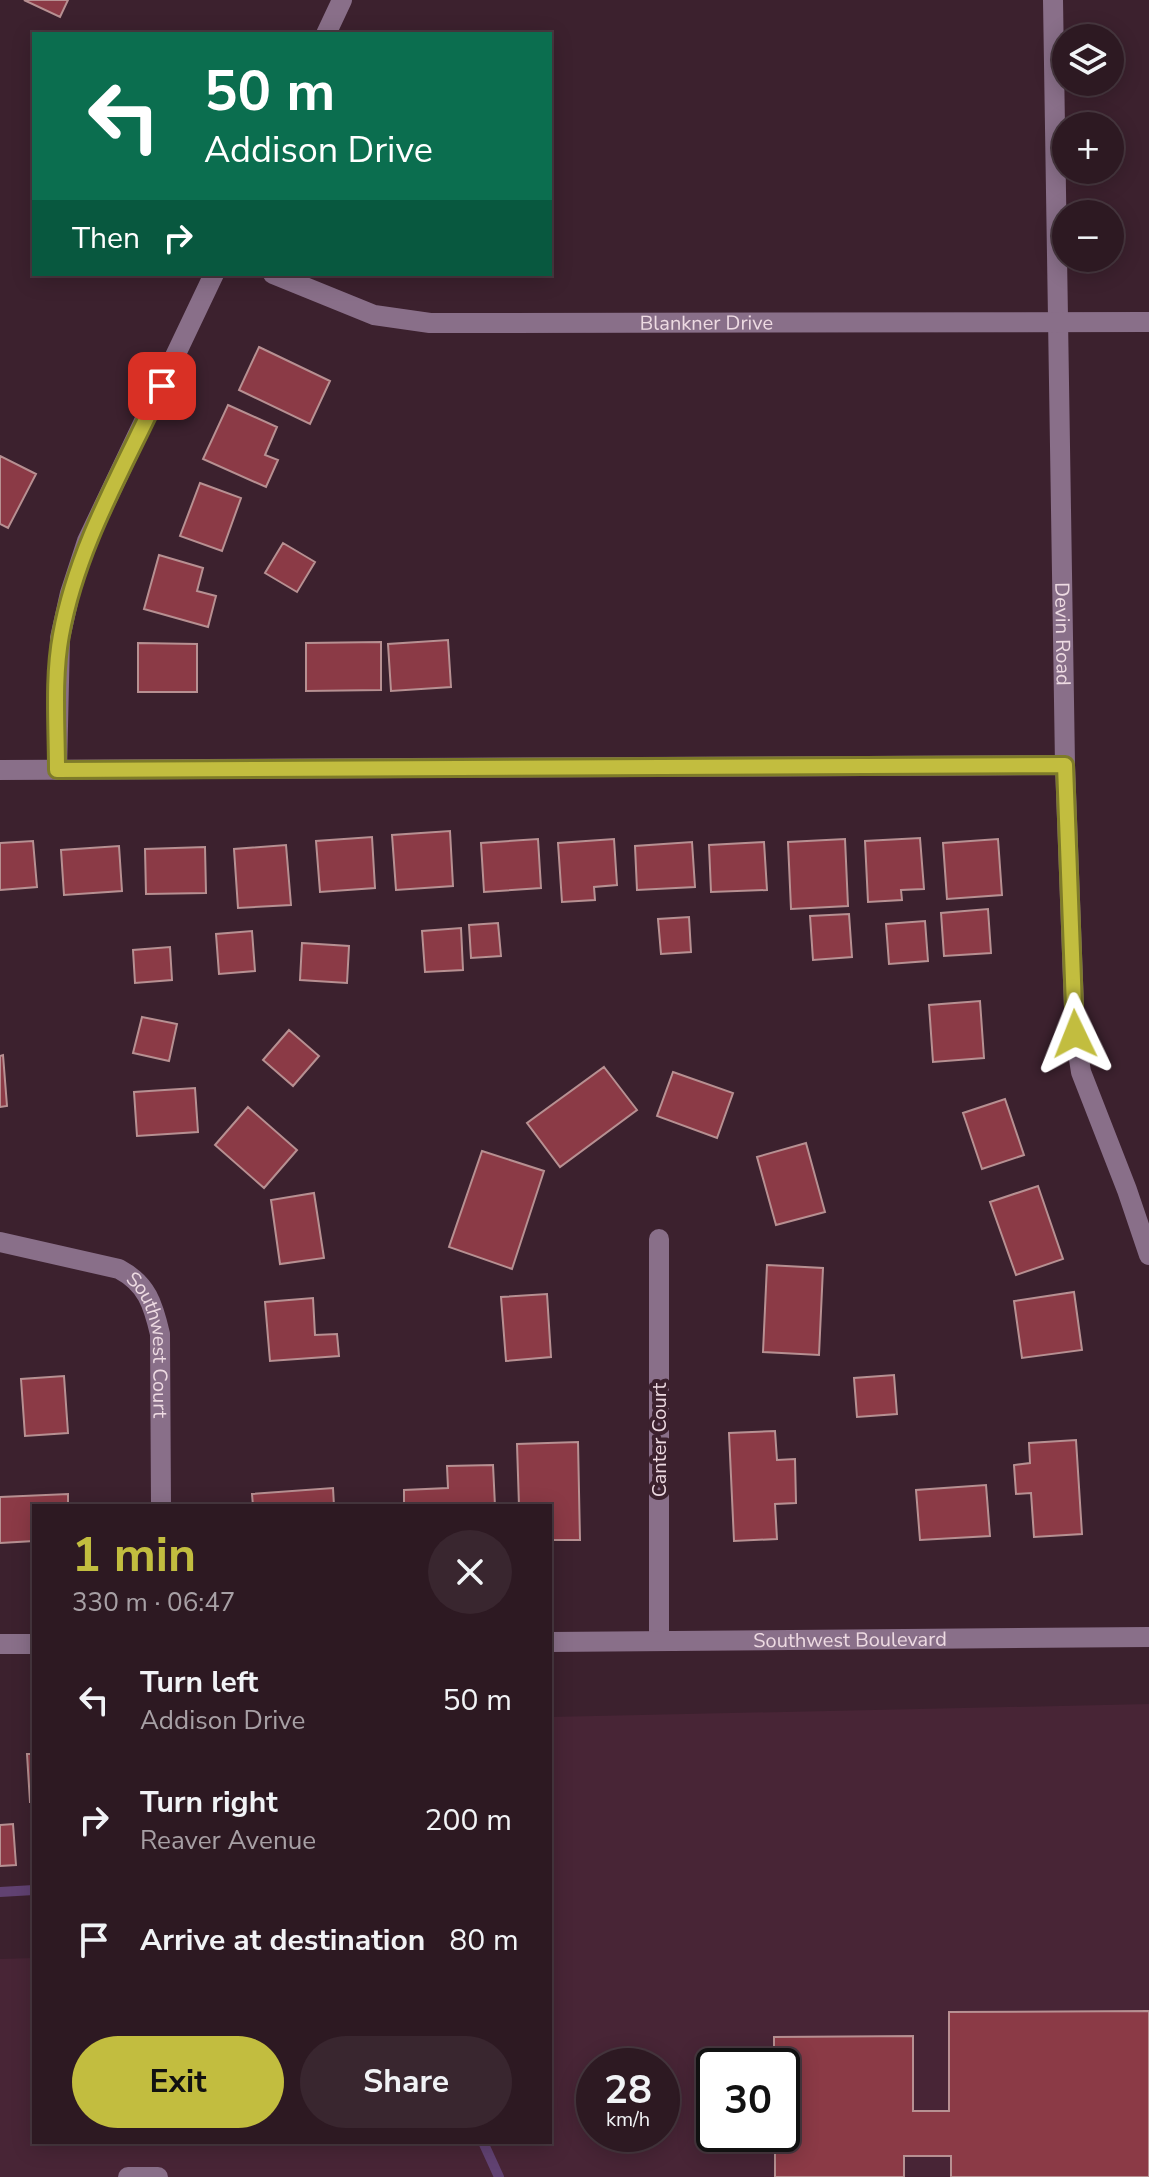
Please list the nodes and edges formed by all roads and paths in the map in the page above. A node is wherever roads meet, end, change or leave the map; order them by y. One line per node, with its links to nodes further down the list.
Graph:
1 (342, 0): 3 (street)
2 (1053, 0): 7 (street, Devin Road)
3 (327, 32)
4 (213, 276): 10 (street)
5 (278, 276): 7 (street, Blankner Drive)
6 (1149, 322): 7 (street, Blankner Drive)
7 (1058, 324): 8 (street, Devin Road)
8 (1065, 765): 10 (street); 13 (street, Devin Road)
9 (0, 770): 10 (street)
10 (57, 770)
11 (659, 1239): 16 (street, Canter Court)
12 (0, 1242): 14 (street, Southwest Court)
13 (1149, 1255)
14 (161, 1504)
15 (1149, 1637): 16 (street, Southwest Boulevard)
16 (659, 1640): 17 (street, Southwest Boulevard)
17 (552, 1642)
18 (0, 1644): 19 (street)
19 (32, 1644)
20 (128, 2177): 21 (street)
21 (158, 2177)

